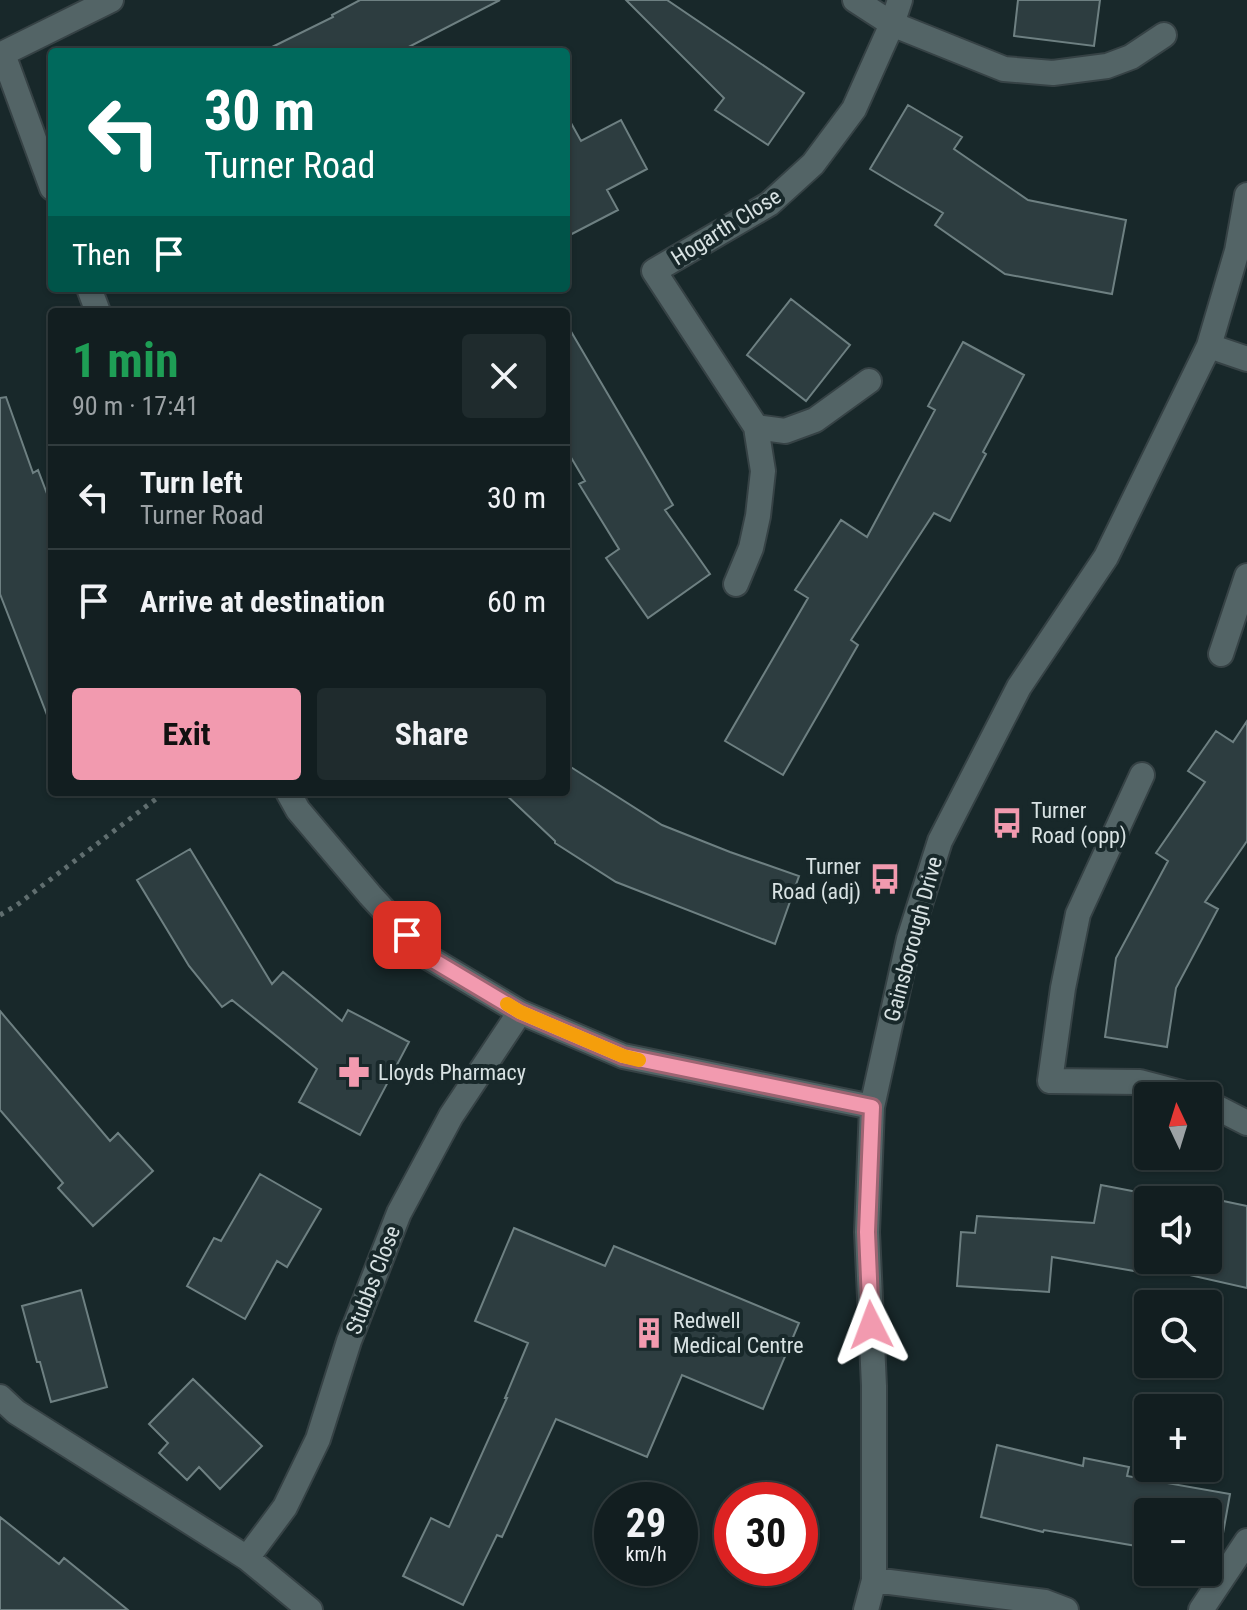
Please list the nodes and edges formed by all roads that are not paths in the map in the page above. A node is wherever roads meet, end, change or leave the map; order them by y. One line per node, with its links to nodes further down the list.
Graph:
1 (111, 0): 6 (street)
2 (855, 0): 4 (street)
3 (900, 0): 4 (street)
4 (892, 24): 5 (street); 12 (street, Hogarth Close)
5 (1164, 35)
6 (1, 55): 7 (street)
7 (48, 178)
8 (1247, 195): 9 (street, Gainsborough Drive)
9 (1209, 346): 10 (street); 20 (street, Gainsborough Drive)
10 (1247, 359)
11 (869, 381): 12 (street)
12 (756, 427): 14 (street)
13 (1247, 576): 15 (street)
14 (736, 584)
15 (1221, 654)
16 (1142, 775): 19 (street)
17 (290, 796): 18 (street)
18 (520, 1012): 20 (street); 25 (street, Stubbs Close)
19 (1140, 1082)
20 (872, 1107): 26 (street, Gainsborough Drive)
21 (1222, 1110): 22 (street)
22 (1247, 1123)
23 (0, 1397): 25 (street)
24 (1247, 1541): 30 (street)
25 (247, 1558): 27 (street)
26 (874, 1580): 28 (street, Gainsborough Drive); 29 (street)
27 (310, 1610)
28 (866, 1610)
29 (1066, 1610)
30 (1201, 1610)

